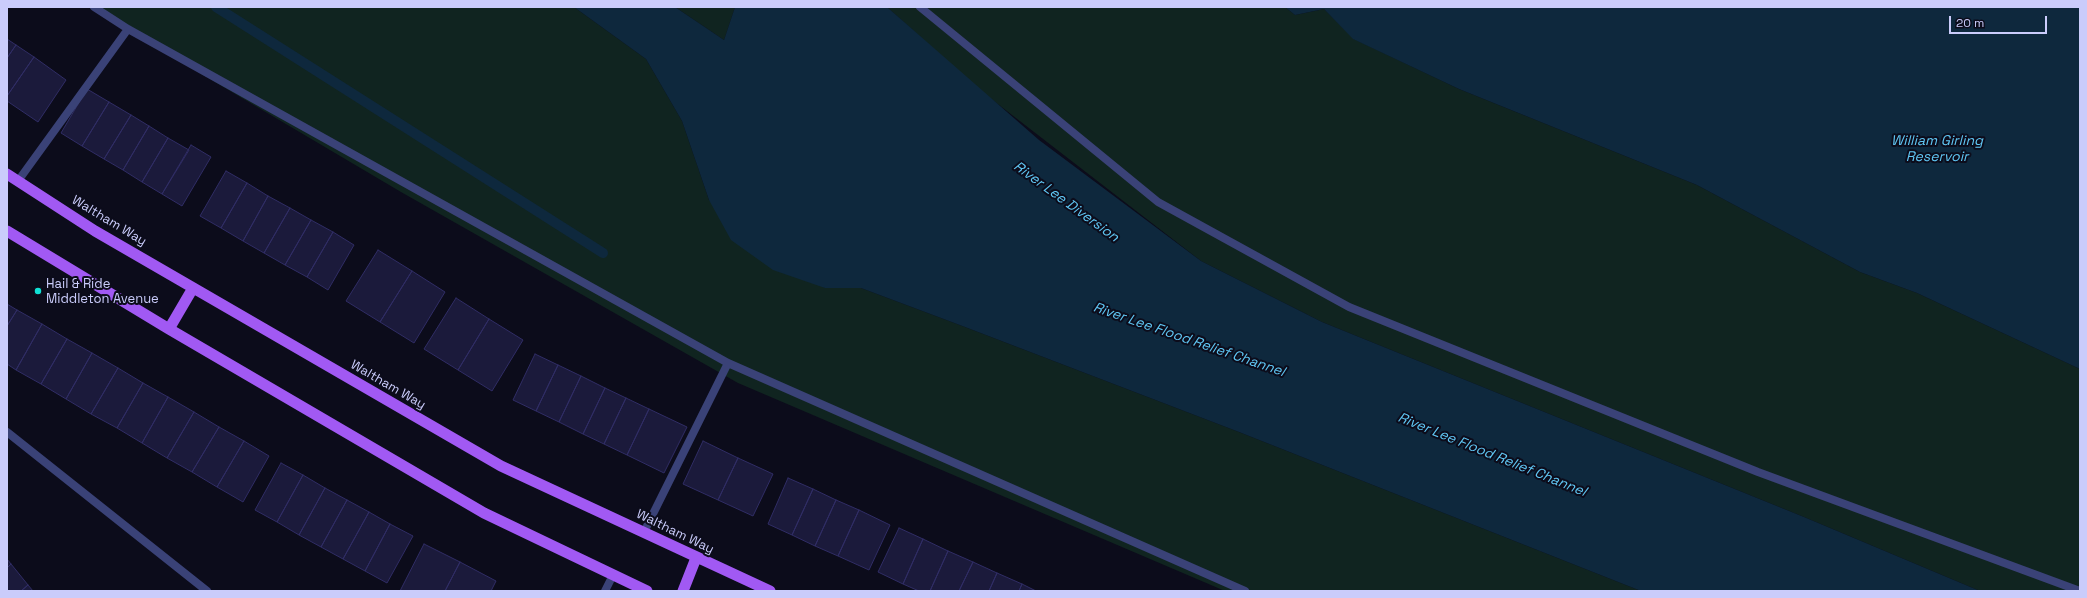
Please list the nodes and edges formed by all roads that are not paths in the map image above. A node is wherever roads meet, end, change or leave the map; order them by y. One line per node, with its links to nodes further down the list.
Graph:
1 (94, 7): 3 (lane)
2 (920, 7): 20 (lane)
3 (128, 29): 5 (lane); 9 (lane)
4 (7, 174): 5 (main road, Waltham Way)
5 (18, 181): 7 (main road, Waltham Way)
6 (7, 231): 8 (main road)
7 (193, 288): 8 (main road); 11 (main road, Waltham Way)
8 (169, 328): 13 (main road)
9 (728, 363): 11 (lane); 19 (lane)
10 (7, 432): 14 (lane)
11 (644, 532): 12 (main road, Waltham Way)
12 (696, 558): 17 (main road); 18 (main road, Waltham Way)
13 (613, 575): 15 (lane); 16 (main road)
14 (207, 591)
15 (605, 591)
16 (647, 591)
17 (682, 591)
18 (770, 591)
19 (1245, 591)
20 (2080, 591)

